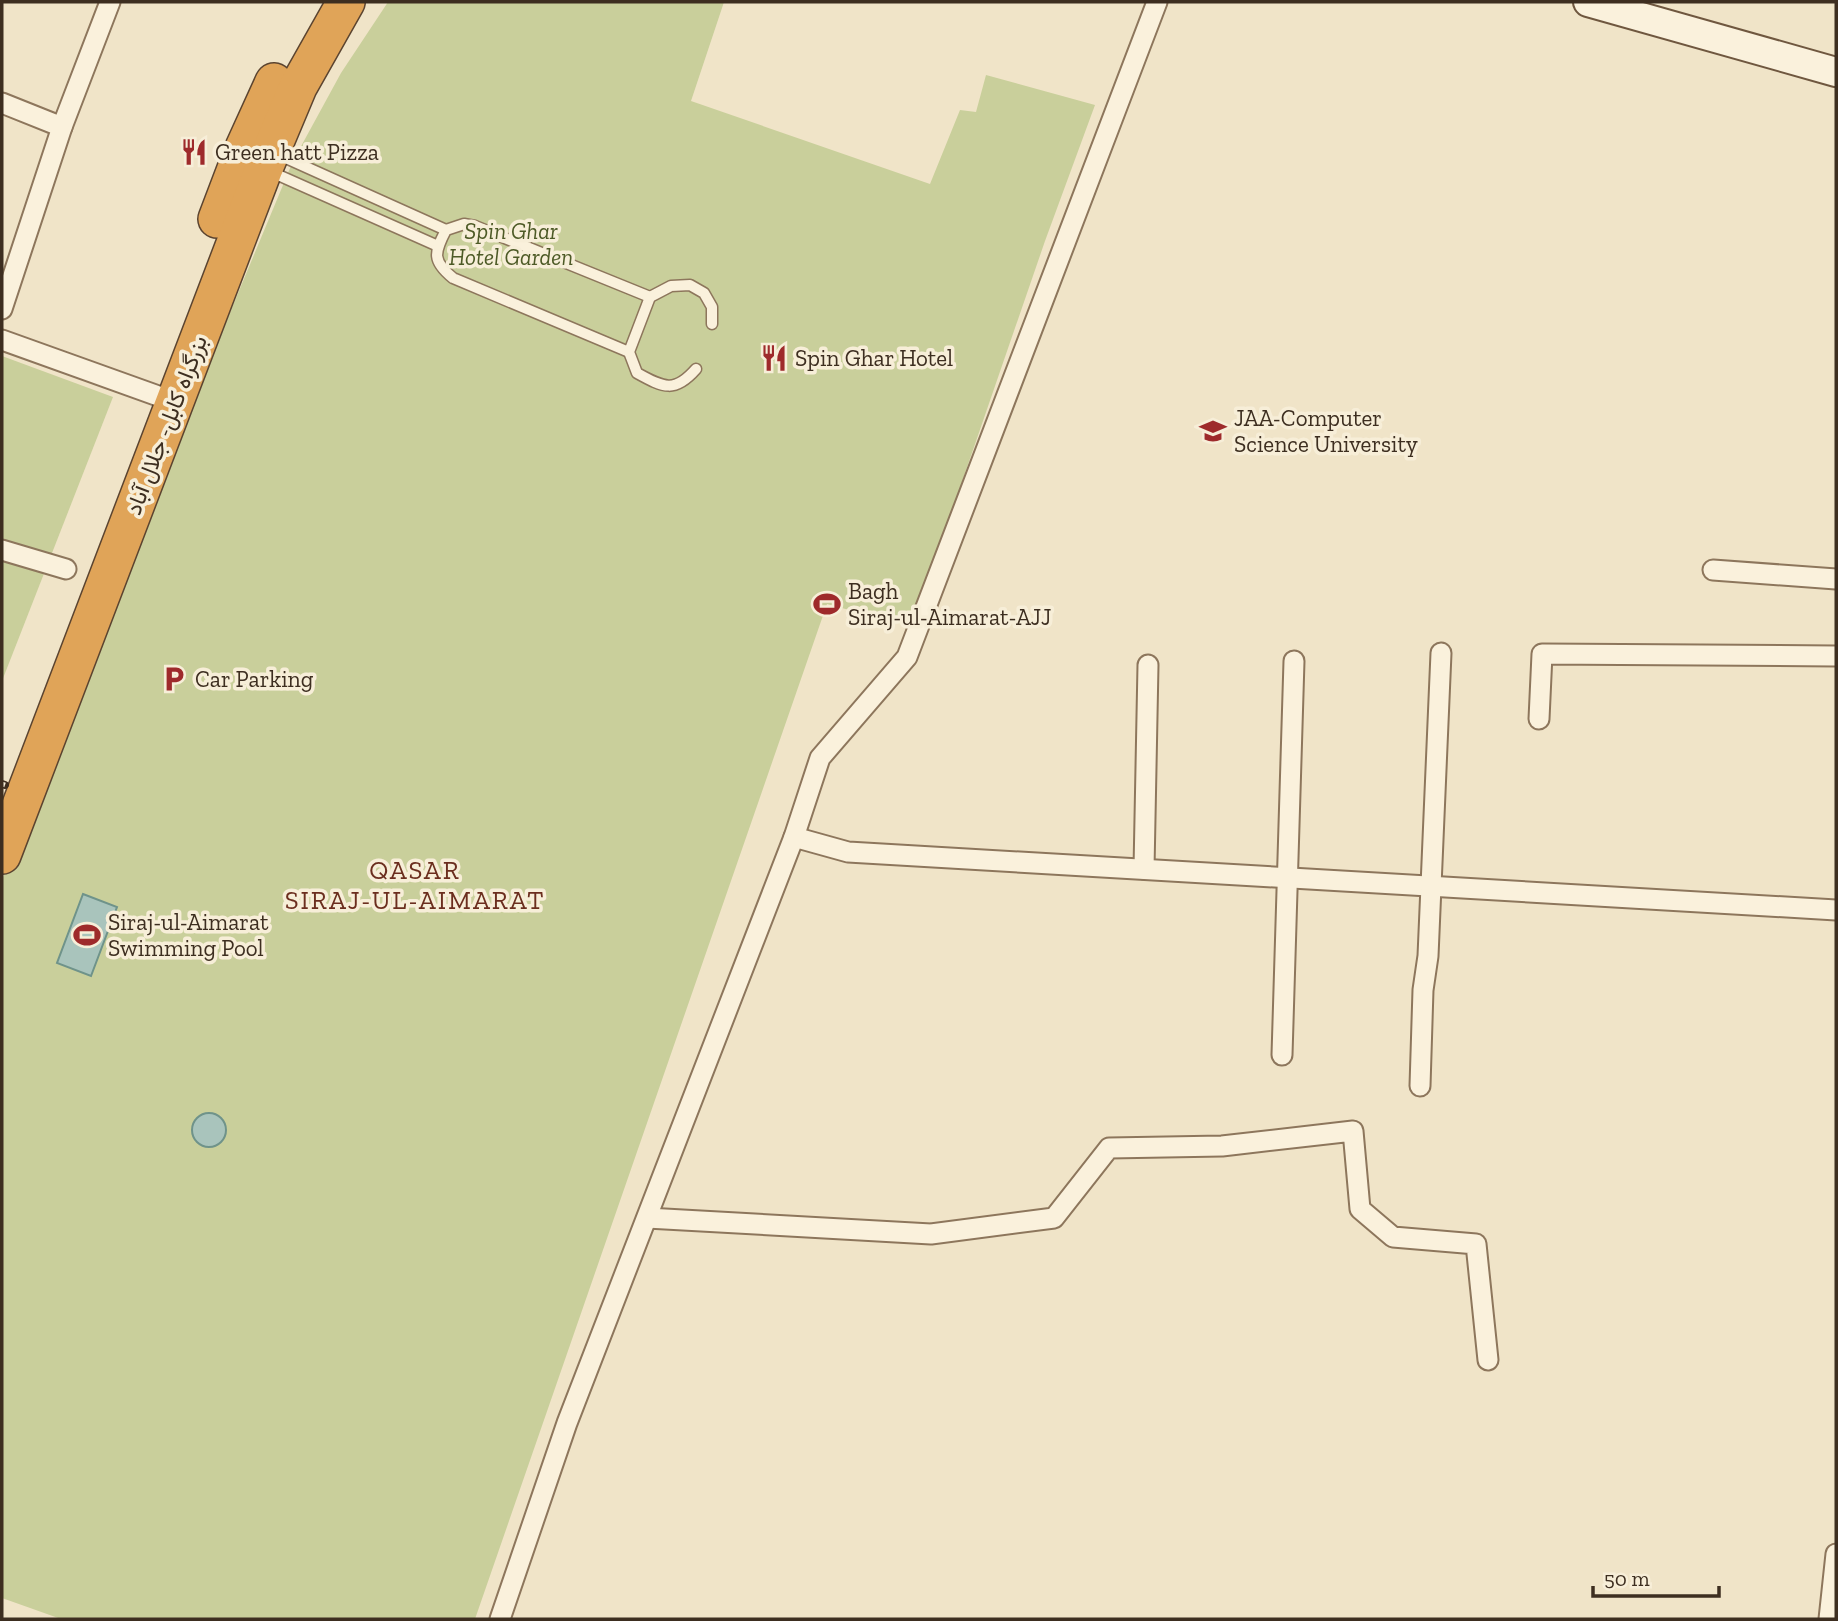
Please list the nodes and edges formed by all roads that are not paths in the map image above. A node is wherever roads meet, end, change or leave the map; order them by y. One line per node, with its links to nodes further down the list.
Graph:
1 (110, 2): 8 (street)
2 (319, 2): 18 (highway, بزرگراه کابل- جلال آباد)
3 (346, 2): 9 (highway, بزرگراه کابل- جلال آباد)
4 (1157, 2): 29 (street)
5 (1588, 2): 6 (street)
6 (1836, 72)
7 (2, 103): 8 (street)
8 (62, 127): 13 (street)
9 (267, 160): 10 (lane); 11 (lane); 18 (highway, بزرگراه کابل- جلال آباد)
10 (446, 230): 11 (lane); 12 (lane)
11 (438, 246): 16 (lane)
12 (650, 297): 14 (lane); 16 (lane)
13 (2, 309)
14 (712, 324)
15 (2, 340): 18 (street)
16 (629, 352): 17 (lane)
17 (696, 369)
18 (163, 398): 28 (highway, بزرگراه کابل- جلال آباد); 30 (highway, بزرگراه کابل- جلال آباد)
19 (2, 550): 20 (street)
20 (66, 569)
21 (1713, 570): 22 (street)
22 (1836, 579)
23 (1441, 653): 33 (street)
24 (1836, 656): 27 (street)
25 (1294, 661): 32 (street)
26 (1148, 665): 31 (street)
27 (1539, 719)
28 (2, 794)
29 (794, 836): 31 (street); 37 (street)
30 (2, 855)
31 (1144, 869): 32 (street)
32 (1286, 878): 33 (street); 35 (street)
33 (1430, 886): 34 (street); 36 (street)
34 (1836, 910)
35 (1282, 1055)
36 (1420, 1086)
37 (647, 1218): 38 (street); 40 (street)
38 (1488, 1360)
39 (1836, 1554): 41 (street)
40 (500, 1619)
41 (1829, 1619)

